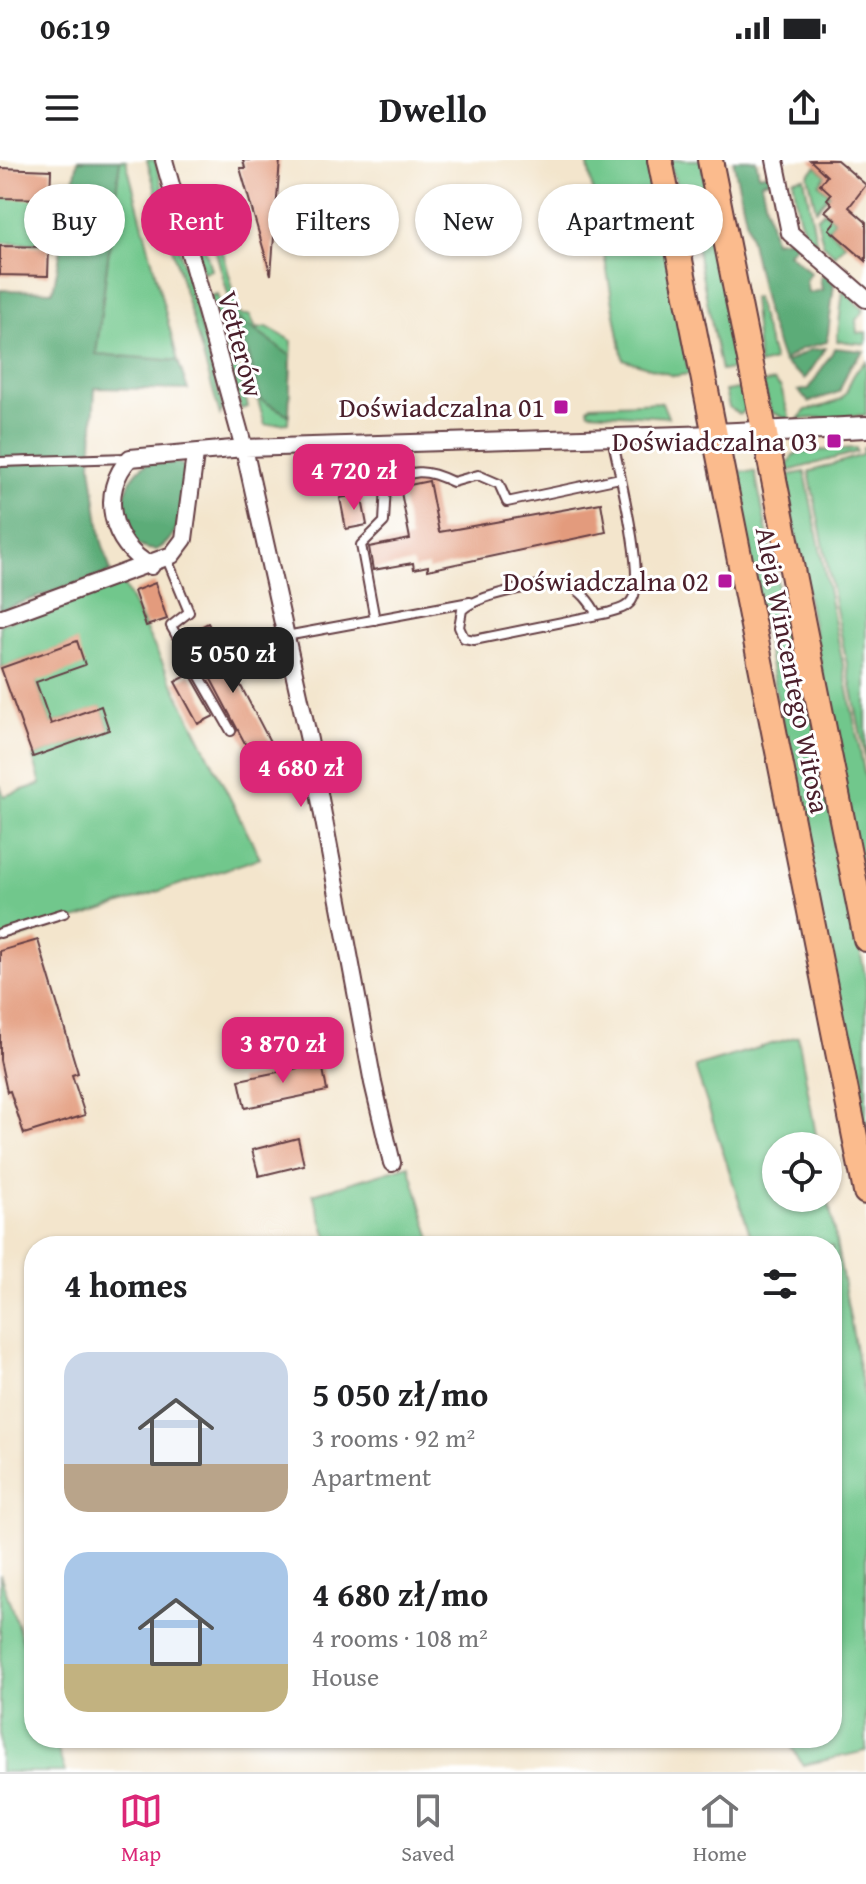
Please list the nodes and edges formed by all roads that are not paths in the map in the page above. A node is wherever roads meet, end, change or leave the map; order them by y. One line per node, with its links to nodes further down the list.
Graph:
1 (164, 160): 10 (street, Vetterów)
2 (660, 160): 8 (main road, Aleja Wincentego Witosa)
3 (710, 160): 7 (main road, Aleja Wincentego Witosa)
4 (775, 160): 5 (street)
5 (866, 299)
6 (866, 427): 7 (street)
7 (764, 433): 8 (street); 25 (main road, Aleja Wincentego Witosa)
8 (715, 434): 9 (street); 27 (main road, Aleja Wincentego Witosa)
9 (612, 436): 10 (street); 14 (lane)
10 (244, 448): 11 (street); 21 (street, Vetterów)
11 (195, 455): 12 (street); 15 (street)
12 (130, 458): 13 (lane); 16 (street)
13 (0, 462)
14 (620, 478): 18 (lane); 20 (lane)
15 (167, 559): 16 (street); 22 (lane)
16 (151, 566): 19 (street)
17 (471, 602): 18 (lane); 18 (lane); 20 (lane)
18 (597, 615)
19 (0, 618)
20 (375, 620): 21 (lane)
21 (286, 636): 26 (street, Vetterów)
22 (231, 731)
23 (64, 913): 24 (lane)
24 (0, 933)
25 (866, 939)
26 (392, 1163)
27 (866, 1192)

